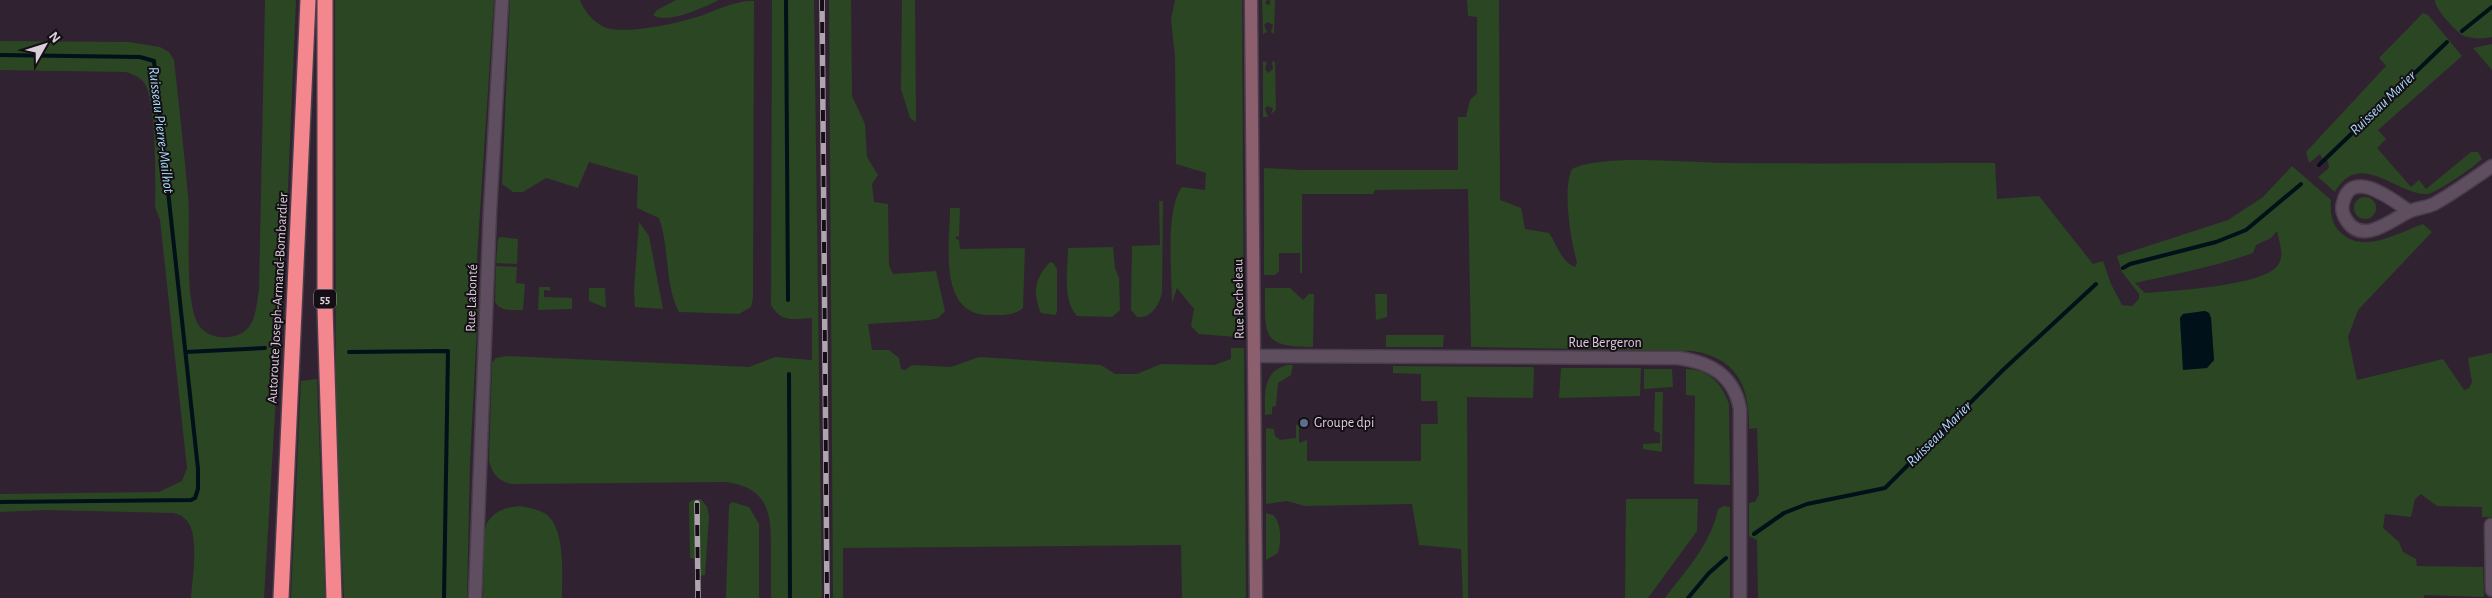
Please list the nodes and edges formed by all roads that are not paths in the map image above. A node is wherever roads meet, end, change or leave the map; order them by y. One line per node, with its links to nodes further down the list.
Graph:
1 (308, 0): 10 (highway, Autoroute Joseph-Armand-Bombardier / 55)
2 (325, 0): 11 (highway, 55)
3 (502, 0): 12 (street, Rue Labonté)
4 (1251, 0): 7 (street, Rue Rocheleau)
5 (2492, 166): 6 (street)
6 (2409, 211): 6 (street)
7 (1255, 356): 13 (street, Rue Rocheleau); 14 (street, Rue Bergeron)
8 (2490, 525): 9 (street)
9 (2492, 590)
10 (281, 598)
11 (334, 598)
12 (475, 598)
13 (1256, 598)
14 (1740, 598)

